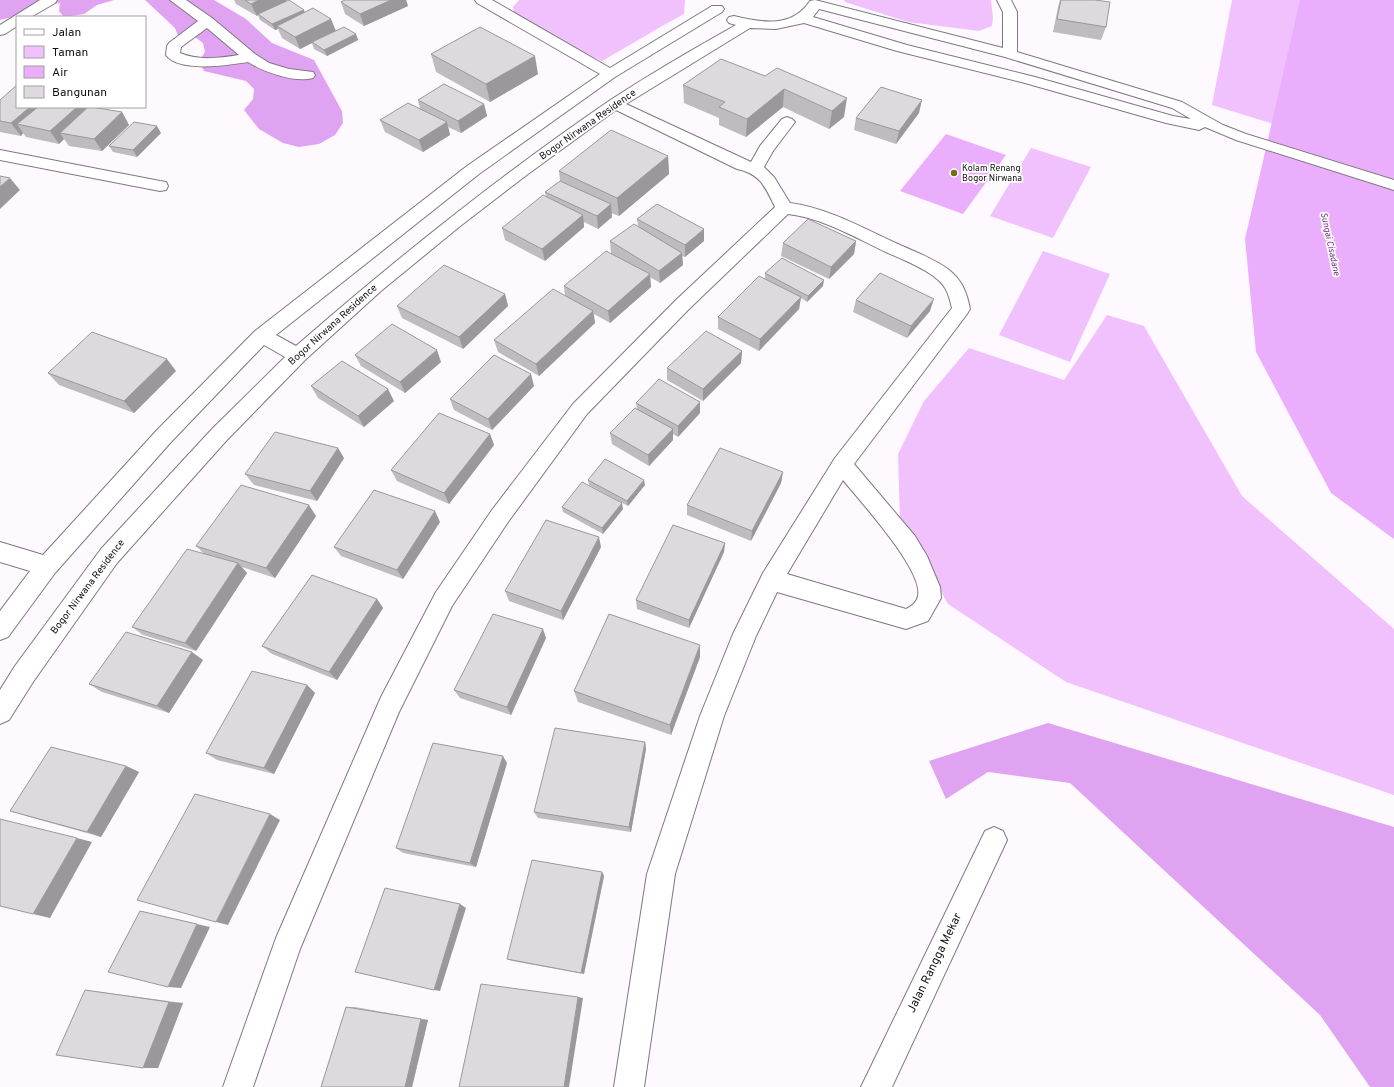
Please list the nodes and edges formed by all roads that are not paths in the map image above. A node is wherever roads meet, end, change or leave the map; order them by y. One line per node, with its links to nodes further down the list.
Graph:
1 (50, 0): 8 (street)
2 (177, 0): 11 (street)
3 (482, 0): 6 (street)
4 (1004, 0): 14 (street)
5 (815, 2): 9 (street); 14 (street)
6 (498, 3): 16 (street)
7 (716, 4): 12 (street); 16 (street)
8 (23, 16)
9 (802, 18): 12 (street); 20 (street)
10 (16, 21): 13 (street)
11 (207, 21): 15 (street); 15 (street)
12 (747, 24): 18 (street, Bogor Nirwana Residence)
13 (0, 31)
14 (1010, 54): 20 (street)
15 (250, 57): 17 (street)
16 (610, 74): 26 (street)
17 (308, 75)
18 (615, 104): 22 (street); 27 (street, Bogor Nirwana Residence)
19 (787, 122): 22 (street)
20 (1218, 128): 23 (street)
21 (0, 155): 24 (street)
22 (755, 168): 25 (street)
23 (1394, 185)
24 (160, 186)
25 (784, 208): 28 (street); 35 (street)
26 (262, 336): 27 (street); 30 (street)
27 (298, 355): 33 (street, Bogor Nirwana Residence)
28 (842, 464): 31 (street); 31 (street)
29 (0, 552): 30 (street)
30 (47, 566): 32 (street)
31 (772, 580): 36 (street)
32 (0, 629)
33 (0, 712)
34 (994, 840): 37 (street, Jalan Rangga Mekar)
35 (238, 1087)
36 (629, 1087)
37 (876, 1087)

